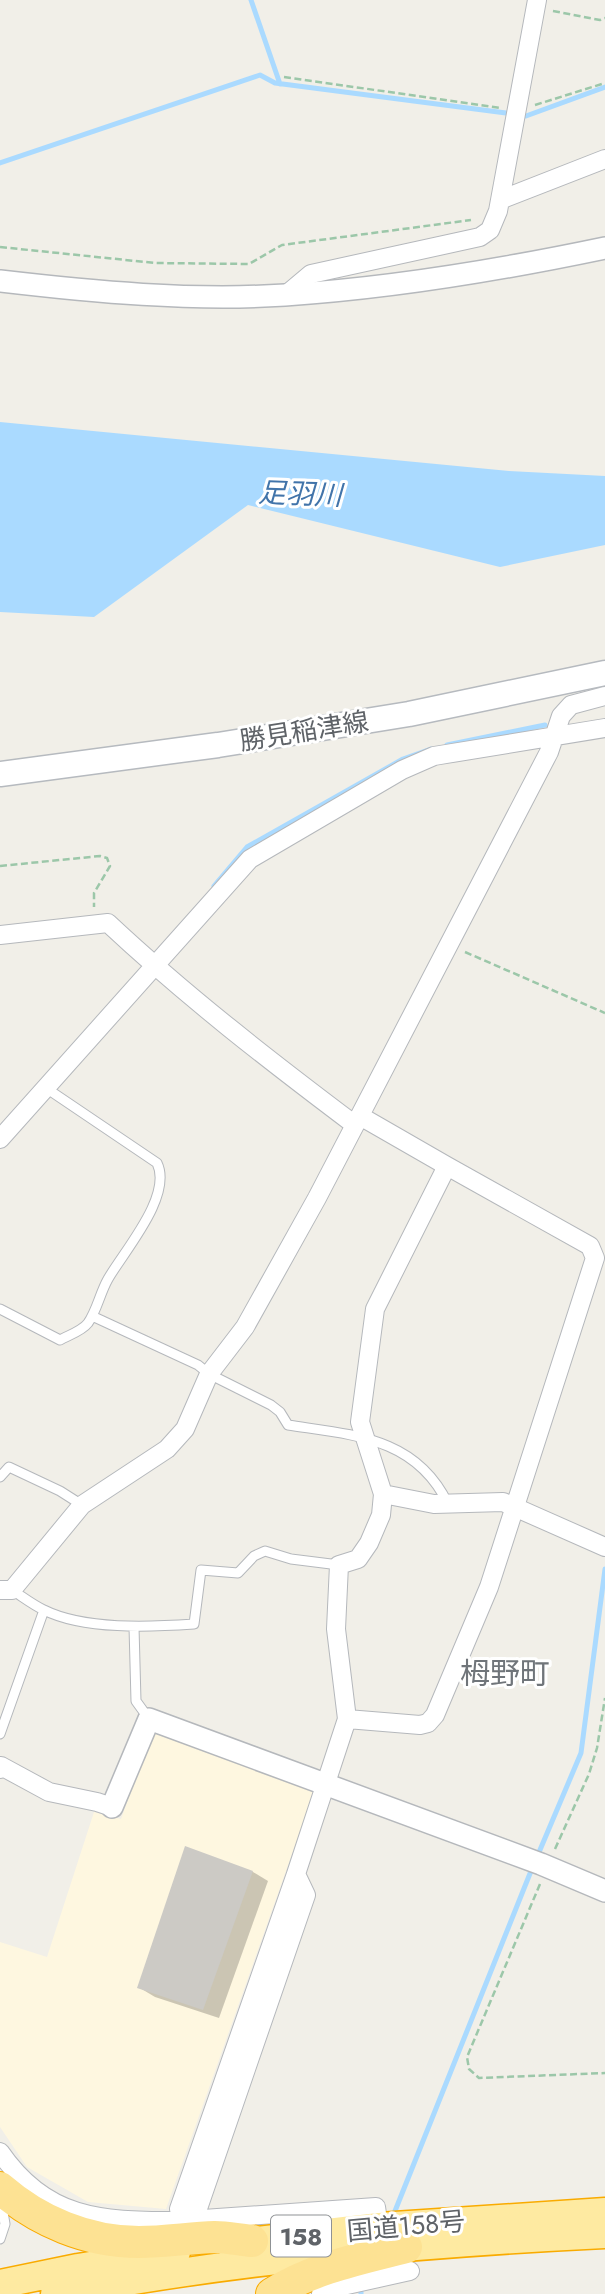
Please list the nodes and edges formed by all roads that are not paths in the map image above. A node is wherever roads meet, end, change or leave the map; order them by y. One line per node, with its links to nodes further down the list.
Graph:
1 (537, 4): 3 (street)
2 (605, 159): 3 (street)
3 (498, 209): 6 (street)
4 (605, 248): 6 (street)
5 (0, 281): 6 (street)
6 (286, 295)
7 (605, 673): 11 (main road, 勝見稲津線)
8 (605, 696): 10 (street)
9 (605, 728): 10 (street)
10 (554, 738): 13 (street); 15 (street)
11 (0, 774)
12 (0, 935): 13 (street)
13 (151, 963): 14 (street); 15 (street)
14 (46, 1088): 16 (street); 19 (lane)
15 (358, 1120): 17 (street); 20 (street)
16 (0, 1139)
17 (447, 1166): 21 (street); 26 (street)
18 (0, 1309): 19 (lane)
19 (92, 1316): 20 (lane)
20 (209, 1374): 21 (lane); 25 (street)
21 (363, 1436): 23 (street); 24 (lane)
22 (0, 1477): 25 (lane)
23 (383, 1494): 24 (street); 28 (street)
24 (448, 1504): 26 (street)
25 (82, 1505): 29 (street)
26 (513, 1506): 27 (street); 33 (street)
27 (604, 1546)
28 (339, 1565): 31 (lane); 33 (street)
29 (6, 1590): 30 (lane)
30 (44, 1611): 31 (lane); 34 (lane)
31 (134, 1627): 32 (lane)
32 (149, 1719): 36 (street); 37 (street)
33 (347, 1719): 36 (street)
34 (0, 1734)
35 (0, 1766): 37 (street)
36 (325, 1786): 38 (street); 39 (street)
37 (112, 1807)
38 (296, 1874): 43 (street); 45 (street)
39 (605, 1891)
40 (0, 2152): 45 (street)
41 (0, 2188): 49 (highway)
42 (0, 2195): 48 (lane)
43 (179, 2209)
44 (605, 2212): 46 (highway, 国道158号 / 158)
45 (194, 2220): 46 (street)
46 (379, 2227): 49 (highway, 国道158号 / 158)
47 (605, 2234): 50 (highway, 国道158号 / 158)
48 (0, 2239)
49 (252, 2241): 51 (highway, 国道158号 / 158)
50 (408, 2259): 52 (highway, 国道158号 / 158); 53 (highway); 54 (street)
51 (0, 2284)
52 (55, 2294)
53 (272, 2294)
54 (321, 2294)

